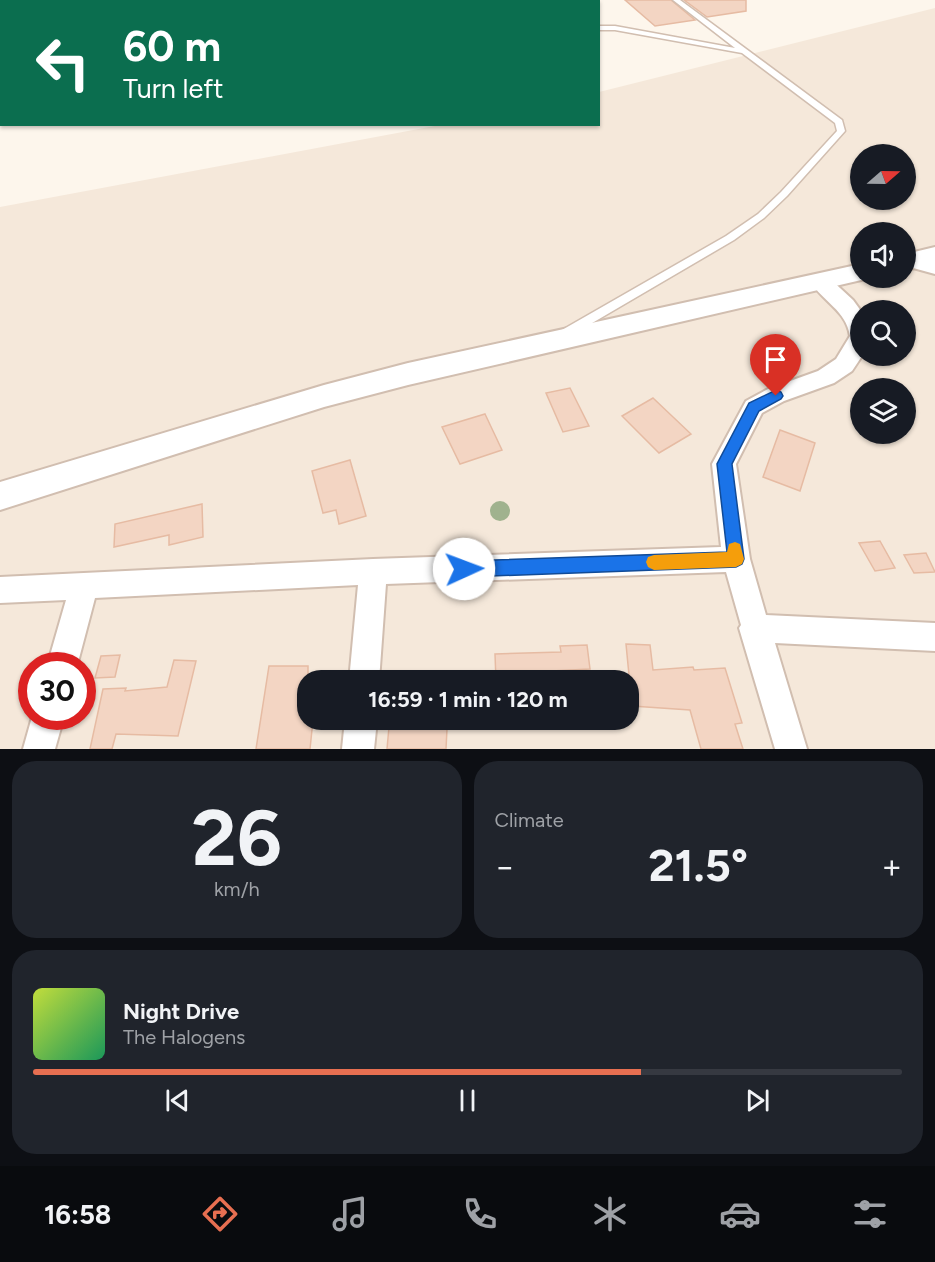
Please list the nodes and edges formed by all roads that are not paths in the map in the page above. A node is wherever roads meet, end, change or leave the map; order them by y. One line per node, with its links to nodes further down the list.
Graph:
1 (676, 0): 3 (lane)
2 (600, 28): 3 (lane)
3 (744, 52): 10 (lane)
4 (935, 255): 5 (street)
5 (916, 259)
6 (916, 263): 7 (street)
7 (935, 268)
8 (850, 274): 9 (street)
9 (820, 281): 10 (street); 12 (street)
10 (554, 340): 11 (street)
11 (0, 496)
12 (736, 559): 13 (street); 16 (street)
13 (373, 572): 14 (street); 19 (street)
14 (84, 585): 15 (street); 18 (street)
15 (0, 590)
16 (754, 628): 17 (street); 24 (street)
17 (935, 637)
18 (66, 652)
19 (365, 670)
20 (44, 730): 22 (street)
21 (360, 730): 23 (street)
22 (39, 749)
23 (358, 749)
24 (791, 749)

